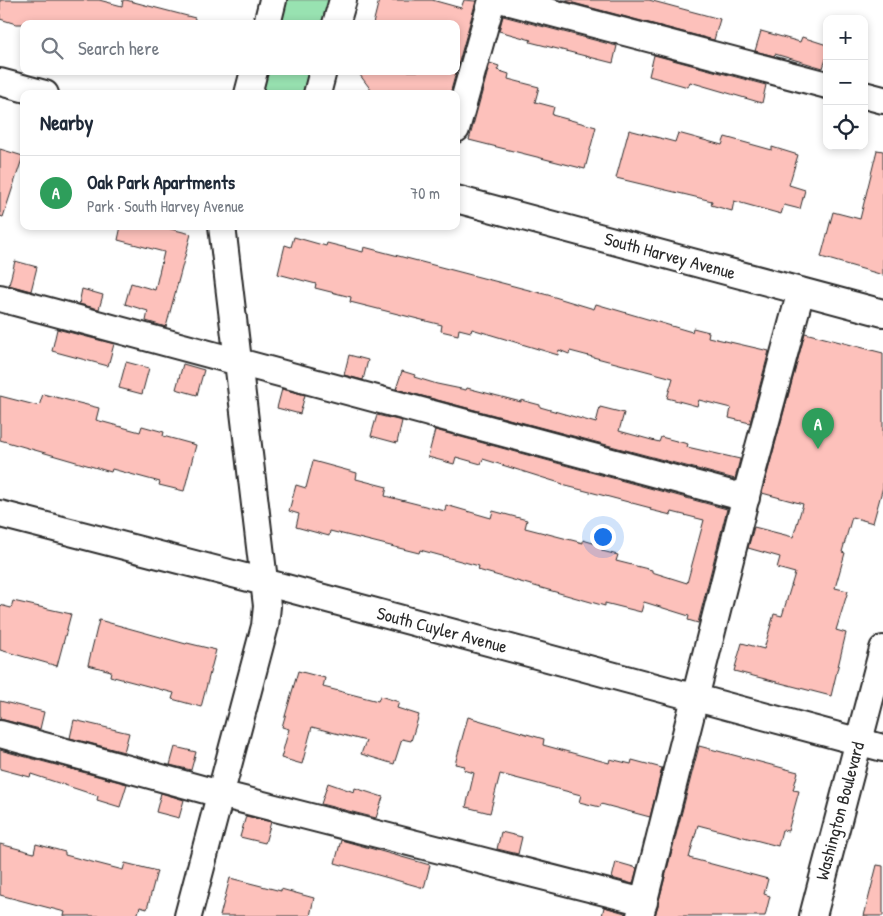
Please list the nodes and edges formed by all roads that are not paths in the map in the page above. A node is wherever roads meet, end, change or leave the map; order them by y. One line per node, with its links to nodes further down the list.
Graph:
1 (273, 0): 5 (street)
2 (343, 0): 6 (street)
3 (492, 0): 16 (street)
4 (503, 0): 10 (street)
5 (267, 20)
6 (337, 20)
7 (253, 75): 12 (street)
8 (323, 75): 13 (street)
9 (0, 82): 11 (street)
10 (823, 84)
11 (31, 90)
12 (249, 90)
13 (318, 90)
14 (868, 96): 15 (street)
15 (883, 100)
16 (460, 115)
17 (460, 201): 19 (street, South Harvey Avenue)
18 (222, 230): 22 (street)
19 (801, 291): 21 (street, South Harvey Avenue); 23 (street)
20 (0, 298): 22 (street)
21 (883, 313)
22 (237, 361): 23 (street); 25 (street)
23 (746, 498): 27 (street)
24 (0, 514): 25 (street, South Cuyler Avenue)
25 (264, 582): 27 (street, South Cuyler Avenue); 30 (street)
26 (883, 649): 29 (street, Washington Boulevard)
27 (696, 698): 29 (street, South Cuyler Avenue); 31 (street)
28 (0, 734): 30 (street)
29 (871, 745): 33 (street, Washington Boulevard)
30 (220, 794): 31 (street); 32 (street)
31 (642, 909)
32 (188, 916)
33 (812, 916)

